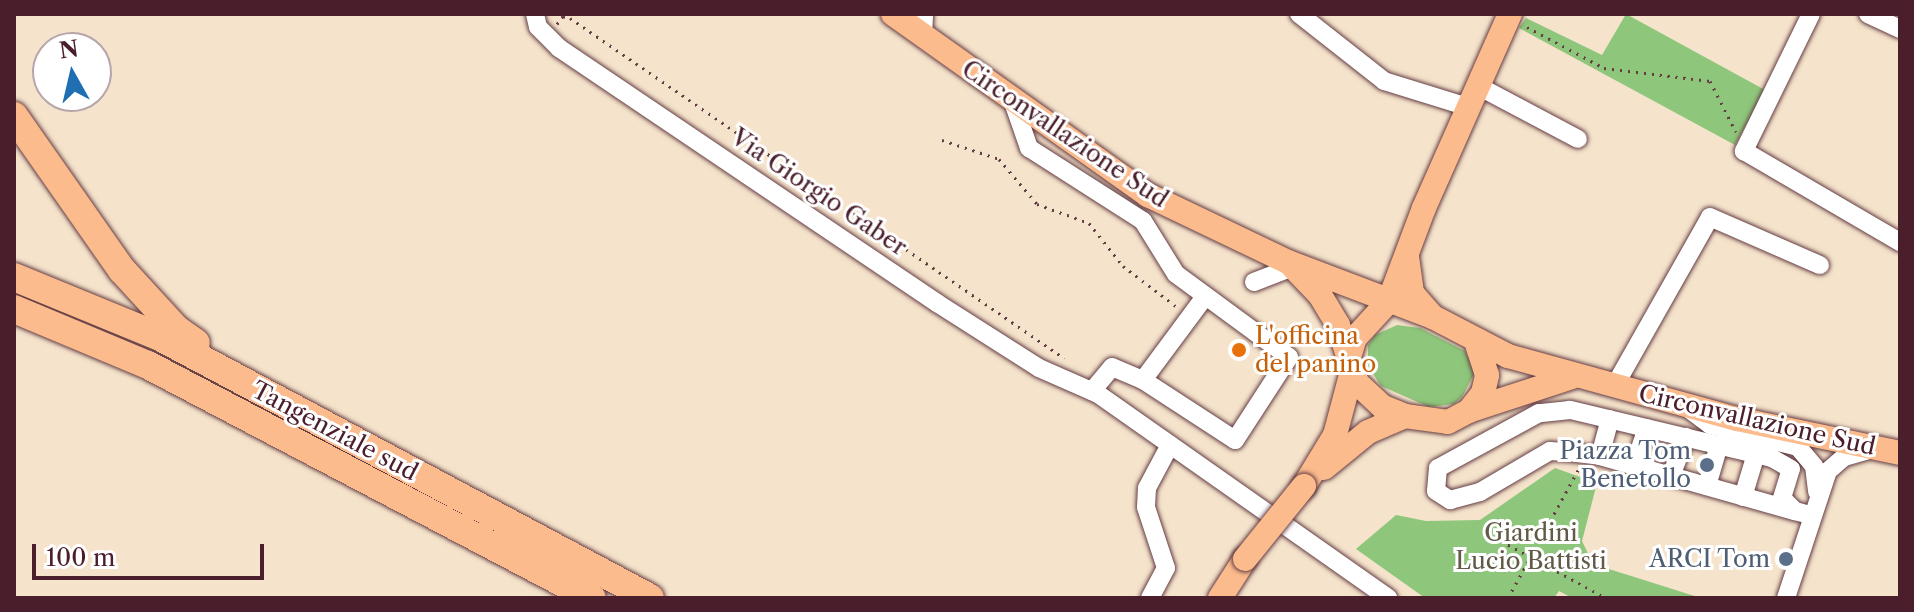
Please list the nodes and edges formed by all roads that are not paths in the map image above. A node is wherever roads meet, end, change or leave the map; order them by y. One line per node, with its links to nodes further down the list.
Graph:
1 (535, 14): 28 (street, Via Giorgio Gaber)
2 (893, 14): 7 (main road, Circonvallazione Sud)
3 (1299, 14): 9 (street)
4 (1811, 14): 13 (street)
5 (1868, 14): 8 (street)
6 (1510, 16): 9 (main road)
7 (923, 24): 10 (main road, Circonvallazione Sud)
8 (1900, 29)
9 (1473, 96): 12 (street); 14 (main road)
10 (1013, 102): 15 (main road, Circonvallazione Sud); 19 (street)
11 (14, 116): 38 (highway)
12 (1578, 139)
13 (1900, 242)
14 (1407, 257): 20 (main road); 22 (main road, Circonvallazione Sud)
15 (1290, 264): 18 (street); 20 (main road, Circonvallazione Sud); 24 (main road, Circonvallazione Sud)
16 (1820, 265): 27 (street, Circonvallazione Sud)
17 (14, 277): 38 (highway, Tangenziale sud)
18 (1254, 282)
19 (1198, 292): 26 (street); 26 (street)
20 (1389, 301): 22 (main road); 24 (main road)
21 (14, 309): 52 (highway, Tangenziale sud)
22 (1433, 317): 23 (main road, Circonvallazione Sud)
23 (1476, 342): 25 (main road, Circonvallazione Sud); 30 (main road)
24 (1351, 362): 31 (main road, Circonvallazione Sud); 46 (main road)
25 (1572, 377): 27 (main road, Circonvallazione Sud); 30 (main road, Circonvallazione Sud)
26 (1143, 380): 28 (street)
27 (1614, 387): 29 (main road, Circonvallazione Sud)
28 (1092, 391): 36 (street, Via Giorgio Gaber)
29 (1685, 406): 35 (main road, Circonvallazione Sud); 48 (street)
30 (1469, 411): 31 (main road, Circonvallazione Sud)
31 (1405, 416): 46 (main road)
32 (1610, 419): 33 (street); 42 (street); 42 (street)
33 (1647, 428): 34 (street); 43 (street)
34 (1686, 437): 37 (street); 45 (street)
35 (1825, 438): 39 (main road, Circonvallazione Sud); 44 (street)
36 (1170, 445): 51 (street, Via Giorgio Gaber); 54 (street)
37 (1719, 445): 41 (street); 47 (street)
38 (365, 447): 53 (highway, Tangenziale sud)
39 (1875, 448): 40 (main road, Circonvallazione Sud); 44 (street)
40 (1900, 453)
41 (1756, 454): 49 (street); 50 (street)
42 (1600, 456): 43 (street)
43 (1634, 466): 45 (street)
44 (1828, 471): 48 (street)
45 (1671, 476): 47 (street)
46 (1304, 486): 55 (main road, bridge)
47 (1707, 486): 49 (street)
48 (1817, 492): 50 (street)
49 (1743, 497): 50 (street)
50 (1802, 513): 56 (street)
51 (1378, 595)
52 (592, 598)
53 (650, 598)
54 (1150, 598)
55 (1220, 598)
56 (1786, 598)

